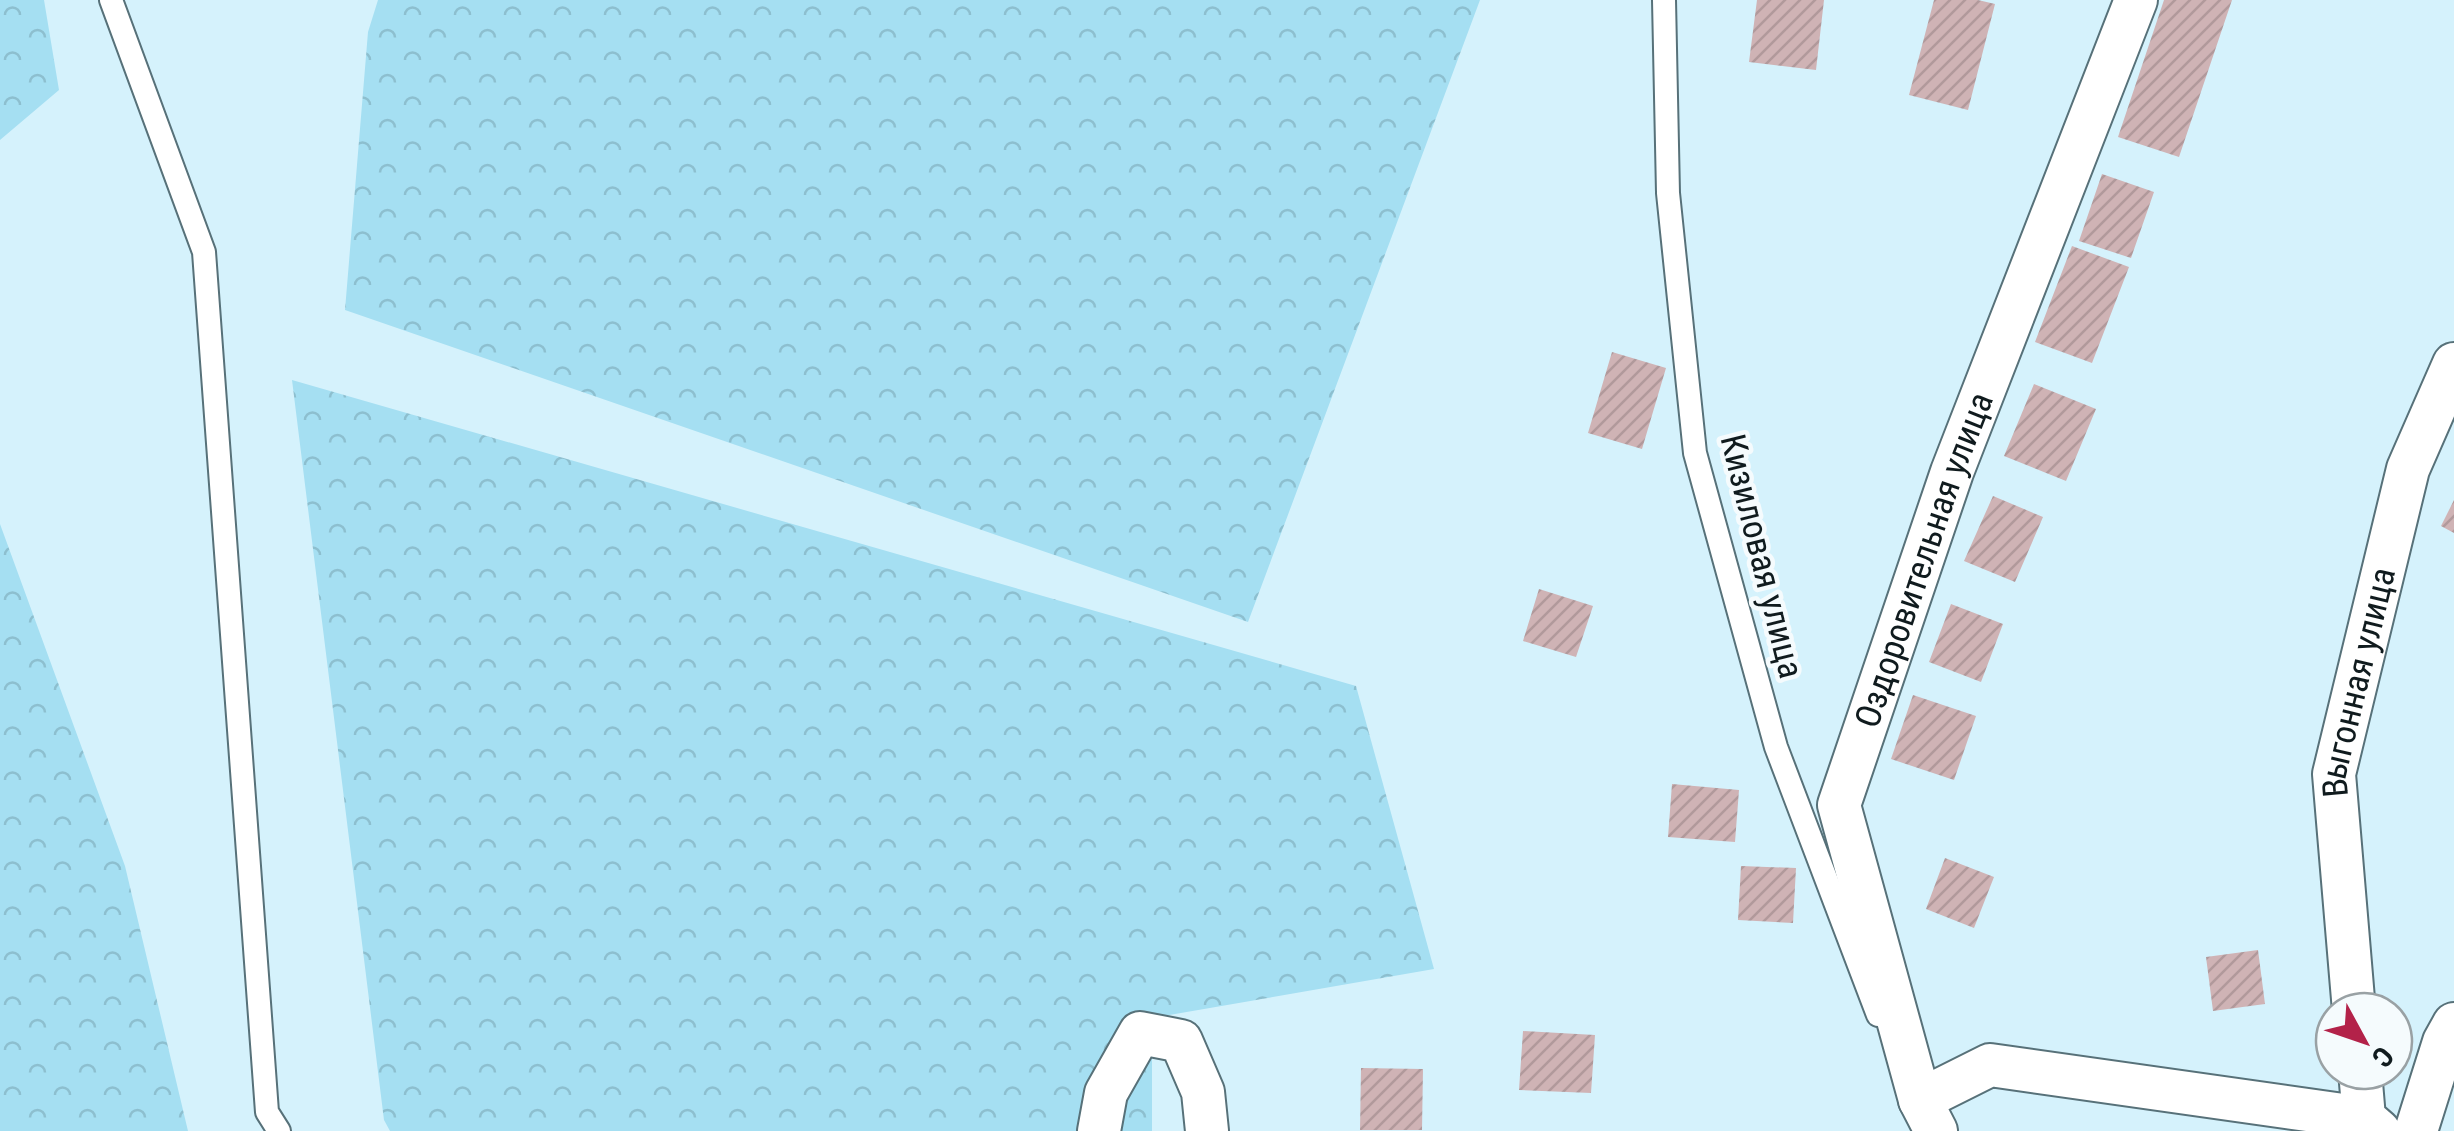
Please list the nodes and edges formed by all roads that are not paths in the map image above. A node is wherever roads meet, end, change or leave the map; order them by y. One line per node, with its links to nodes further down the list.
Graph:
1 (110, 0): 10 (lane)
2 (1664, 0): 8 (lane, Кизиловая улица)
3 (2136, 0): 8 (street, Оздоровительная улица)
4 (2454, 364): 5 (street, Выгонная улица)
5 (2352, 991)
6 (2454, 1024): 13 (street)
7 (2364, 1091): 9 (street)
8 (1928, 1115): 9 (street)
9 (2371, 1124)
10 (279, 1131)
11 (1099, 1131): 12 (street)
12 (1207, 1131)
13 (2416, 1131)

